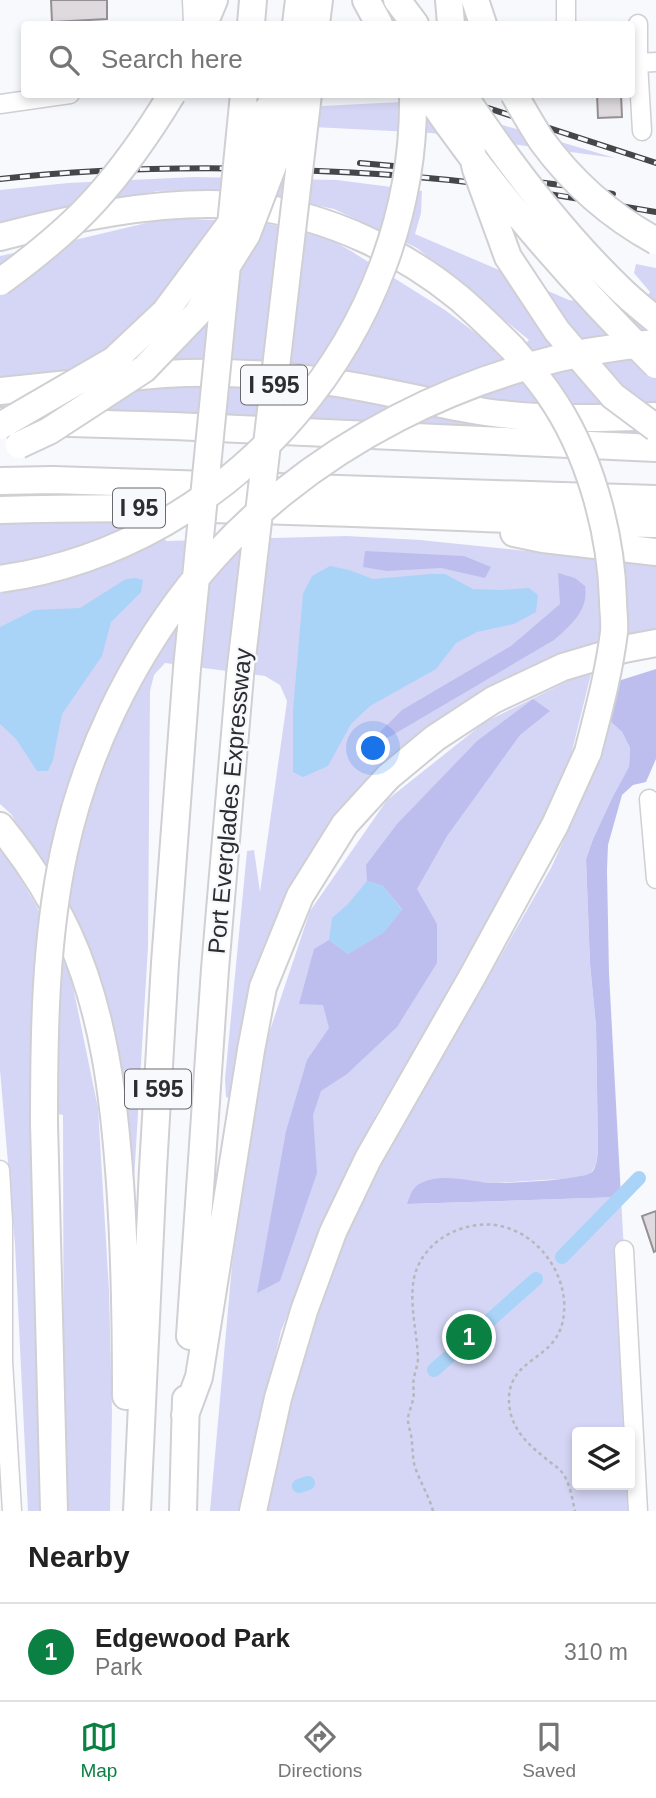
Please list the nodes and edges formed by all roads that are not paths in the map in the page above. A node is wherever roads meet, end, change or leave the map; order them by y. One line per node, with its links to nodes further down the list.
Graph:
1 (192, 0): 13 (street)
2 (214, 0): 14 (highway)
3 (254, 0): 15 (highway)
4 (283, 0): 16 (highway)
5 (299, 0): 17 (highway)
6 (319, 0): 18 (highway)
7 (366, 0): 19 (highway)
8 (397, 0): 20 (highway)
9 (411, 0): 21 (highway)
10 (449, 0): 22 (highway)
11 (475, 0): 23 (highway)
12 (566, 0): 24 (street)
13 (193, 21)
14 (205, 21)
15 (251, 21)
16 (281, 21)
17 (296, 21)
18 (316, 21)
19 (377, 21)
20 (411, 21)
21 (413, 21)
22 (451, 21)
23 (482, 21)
24 (566, 21)
25 (642, 24): 26 (street)
26 (647, 62): 39 (street)
27 (41, 98): 38 (street)
28 (169, 98): 42 (highway, bridge)
29 (244, 98): 72 (highway, Port Everglades Expressway / I 595, bridge)
30 (268, 98): 49 (highway, bridge)
31 (285, 98): 51 (highway, bridge)
32 (308, 98): 68 (highway, Port Everglades Expressway / I 595, bridge)
33 (413, 98): 60 (highway, bridge)
34 (430, 98): 45 (highway, bridge)
35 (462, 98): 50 (highway, bridge)
36 (464, 98): 43 (highway, bridge)
37 (516, 98): 41 (highway, bridge)
38 (0, 104)
39 (642, 131)
40 (0, 237): 74 (highway, bridge)
41 (656, 241)
42 (0, 282)
43 (656, 320)
44 (656, 343): 70 (highway, bridge)
45 (656, 365)
46 (0, 391): 47 (highway)
47 (656, 416)
48 (0, 421): 52 (highway)
49 (0, 426)
50 (656, 428)
51 (6, 443): 53 (highway)
52 (656, 448)
53 (656, 463)
54 (0, 481): 55 (highway)
55 (656, 499)
56 (0, 510): 57 (highway, I 95)
57 (426, 516): 58 (highway, I 95); 59 (highway)
58 (656, 524)
59 (656, 552)
60 (0, 579)
61 (656, 643): 68 (highway)
62 (649, 799): 64 (street)
63 (0, 826): 71 (highway)
64 (656, 879)
65 (0, 1170): 67 (street)
66 (624, 1250): 75 (street)
67 (1, 1377): 69 (street)
68 (185, 1415): 73 (highway, Port Everglades Expressway / I 595)
69 (12, 1511)
70 (54, 1511)
71 (131, 1511)
72 (137, 1511)
73 (183, 1511)
74 (253, 1511)
75 (638, 1511)

